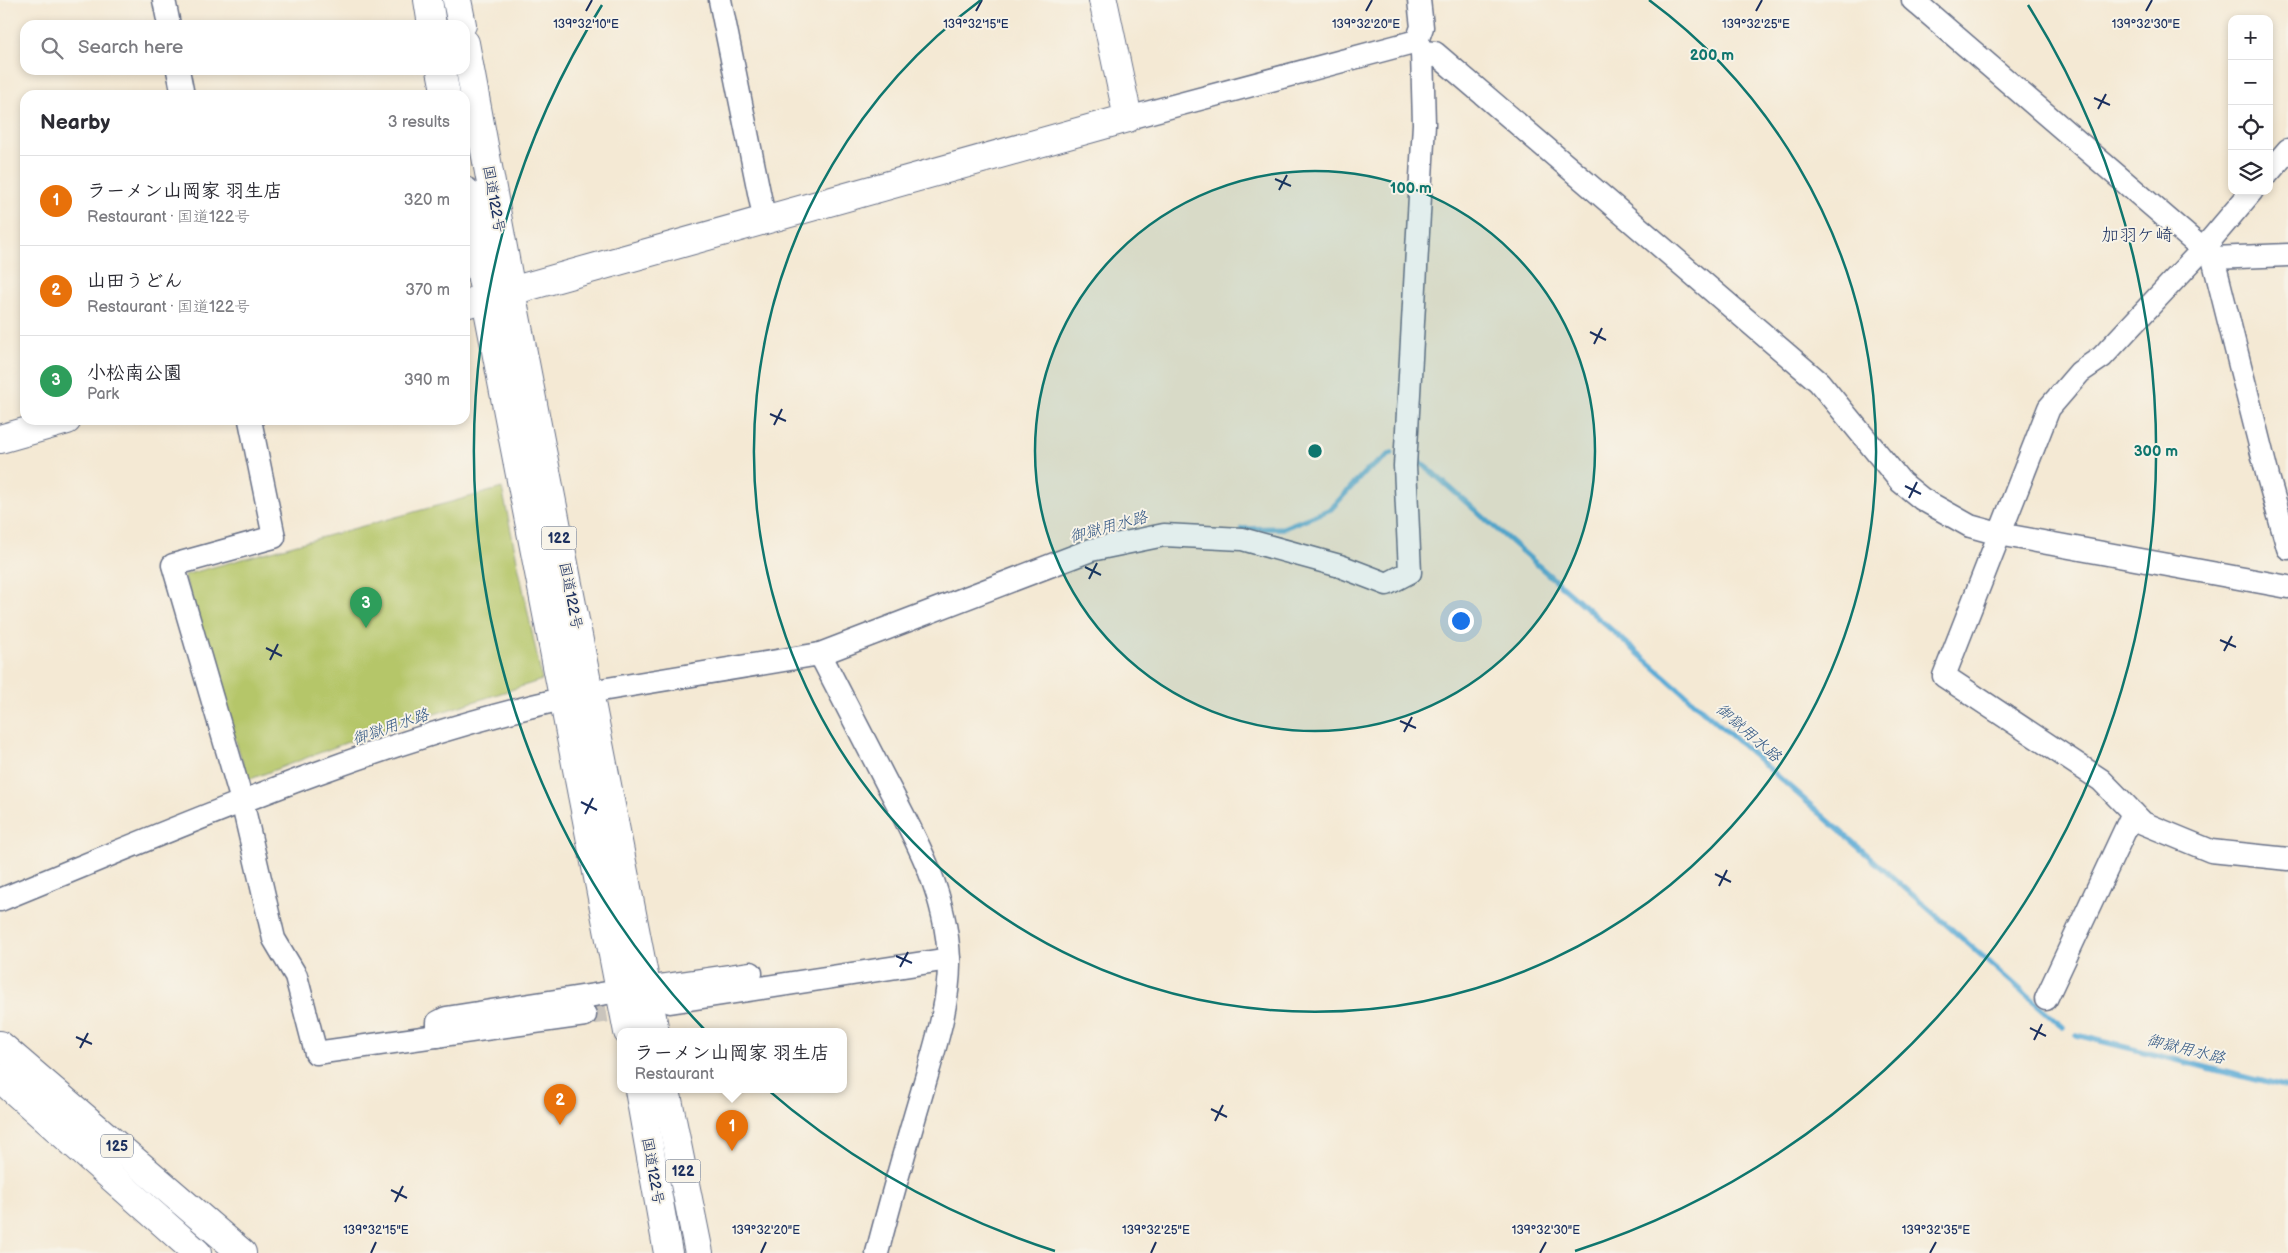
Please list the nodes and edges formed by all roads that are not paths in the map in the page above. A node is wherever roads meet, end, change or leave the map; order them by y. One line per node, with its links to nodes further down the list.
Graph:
1 (164, 0): 8 (street)
2 (428, 0): 9 (main road)
3 (457, 0): 10 (main road)
4 (720, 0): 24 (street)
5 (1103, 0): 19 (main road)
6 (1419, 0): 11 (street)
7 (1913, 0): 25 (street)
8 (168, 20)
9 (431, 20)
10 (461, 20)
11 (1419, 47): 19 (street); 31 (street); 34 (street)
12 (179, 75): 15 (street)
13 (442, 75): 16 (main road)
14 (468, 75): 17 (main road, 国道122号 / 122)
15 (182, 90)
16 (445, 90)
17 (469, 90)
18 (470, 100): 27 (main road, 国道122号 / 122)
19 (1128, 118): 24 (main road)
20 (2288, 150): 21 (street)
21 (2273, 167)
22 (2249, 195): 25 (street)
23 (470, 215): 27 (main road, 国道122号 / 122)
24 (765, 222): 27 (main road)
25 (2207, 254): 26 (street); 31 (street); 32 (street)
26 (2288, 255)
27 (487, 298): 35 (main road, 国道122号 / 122); 36 (main road, 国道122号 / 122)
28 (49, 425): 30 (main road)
29 (251, 425): 37 (street)
30 (0, 439)
31 (1999, 534): 33 (street); 38 (street)
32 (2288, 548)
33 (2288, 588)
34 (820, 654): 35 (street); 41 (street)
35 (589, 692): 43 (main road, 国道122号 / 122)
36 (562, 699): 37 (street); 43 (main road, 国道122号 / 122)
37 (242, 801): 40 (street); 49 (street)
38 (2133, 813): 39 (street); 44 (street)
39 (2288, 859)
40 (0, 900)
41 (949, 960): 42 (street); 58 (street)
42 (811, 979): 43 (street); 45 (street)
43 (633, 990): 47 (main road, 国道122号 / 122); 48 (main road, 国道122号 / 122); 49 (street)
44 (2046, 999)
45 (670, 1002)
46 (585, 1015): 49 (street)
47 (628, 1028)
48 (653, 1028)
49 (438, 1036)
50 (0, 1045): 55 (main road, 125)
51 (0, 1078): 54 (main road, 125)
52 (640, 1093): 56 (main road, 国道122号 / 122)
53 (667, 1093): 57 (main road, 国道122号 / 122)
54 (197, 1253)
55 (242, 1253)
56 (668, 1253)
57 (699, 1253)
58 (876, 1253)

